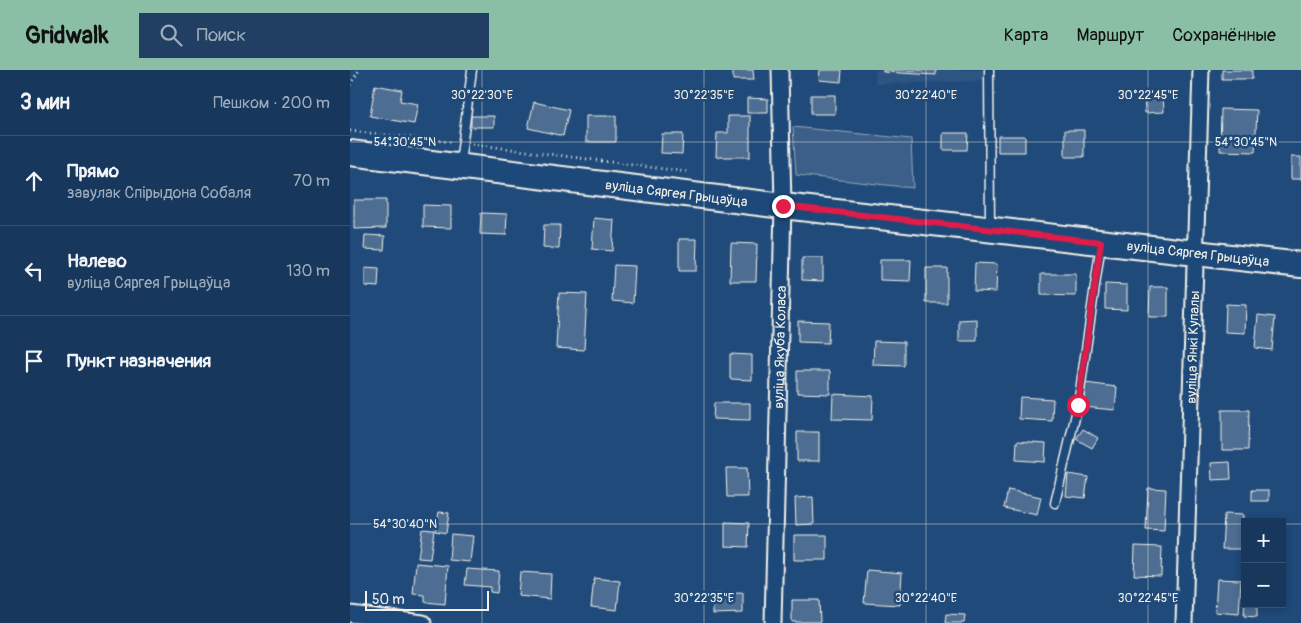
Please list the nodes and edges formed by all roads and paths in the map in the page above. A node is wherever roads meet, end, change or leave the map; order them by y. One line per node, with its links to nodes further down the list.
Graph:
1 (359, 70): 6 (path)
2 (472, 70): 8 (lane)
3 (780, 70): 12 (street, вуліца Якуба Коласа)
4 (989, 70): 13 (lane)
5 (1200, 70): 15 (street, вуліца Янкі Купалы)
6 (350, 86)
7 (350, 131): 8 (path)
8 (463, 143): 10 (lane); 11 (path)
9 (350, 153): 10 (main road, вуліца Сяргея Грыцаўца)
10 (459, 167): 12 (main road, вуліца Сяргея Грыцаўца)
11 (695, 174)
12 (783, 206): 13 (main road, вуліца Сяргея Грыцаўца); 21 (street, вуліца Якуба Коласа)
13 (990, 229): 14 (main road, вуліца Сяргея Грыцаўца)
14 (1101, 242): 15 (main road, вуліца Сяргея Грыцаўца); 17 (lane)
15 (1196, 252): 16 (main road, вуліца Сяргея Грыцаўца); 22 (street, вуліца Янкі Купалы)
16 (1301, 265)
17 (1055, 503)
18 (350, 614): 19 (street)
19 (388, 621): 20 (street)
20 (424, 623)
21 (773, 623)
22 (1184, 623)

